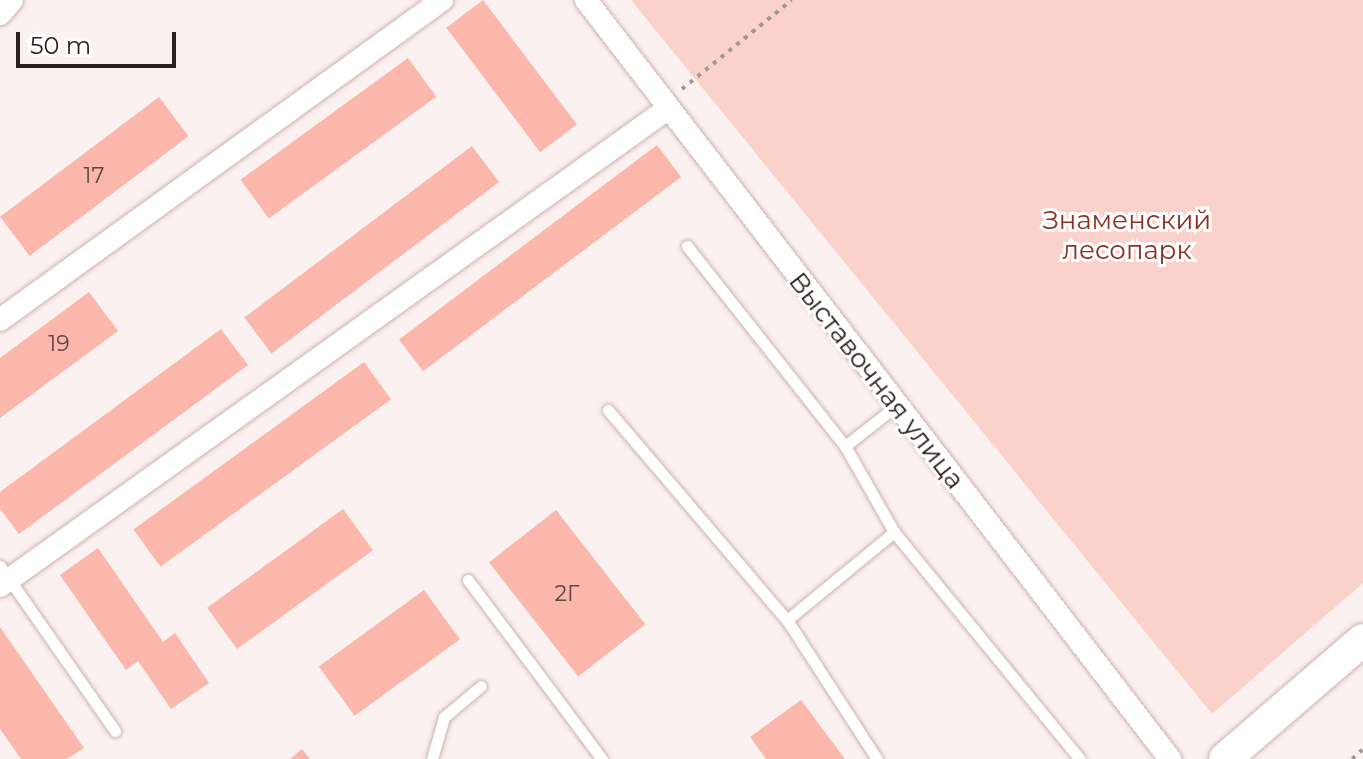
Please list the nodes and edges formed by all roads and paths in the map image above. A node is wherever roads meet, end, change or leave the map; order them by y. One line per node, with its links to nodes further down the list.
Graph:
1 (12, 0): 5 (street)
2 (442, 0): 8 (street)
3 (586, 0): 6 (street, Выставочная улица)
4 (792, 0): 6 (path)
5 (0, 14)
6 (666, 110): 9 (street, Выставочная улица); 13 (street)
7 (687, 246): 11 (lane)
8 (0, 320)
9 (896, 406): 11 (lane); 24 (street, Выставочная улица)
10 (608, 410): 15 (lane)
11 (845, 446): 12 (lane)
12 (894, 532): 15 (lane); 23 (lane)
13 (3, 577): 18 (lane)
14 (468, 580): 21 (lane)
15 (787, 620): 22 (lane)
16 (1363, 640): 25 (main road)
17 (481, 686): 20 (lane)
18 (115, 731)
19 (1363, 749): 26 (path)
20 (432, 759)
21 (602, 759)
22 (877, 759)
23 (1080, 759)
24 (1170, 759)
25 (1225, 759)
26 (1352, 759)

